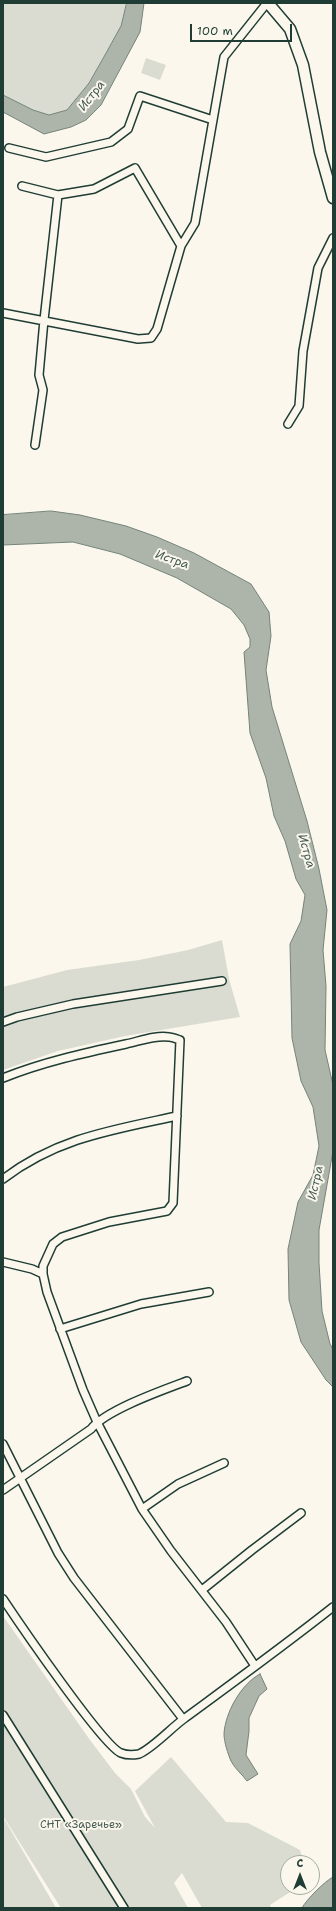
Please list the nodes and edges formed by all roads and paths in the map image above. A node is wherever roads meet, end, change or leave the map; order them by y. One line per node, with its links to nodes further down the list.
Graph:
1 (268, 3): 2 (street); 6 (street)
2 (213, 120): 3 (street); 8 (street)
3 (9, 148)
4 (22, 186): 5 (street)
5 (58, 195): 8 (street); 10 (street)
6 (333, 195)
7 (333, 238): 11 (street)
8 (181, 246): 10 (street)
9 (3, 313): 10 (street)
10 (44, 320): 12 (street)
11 (288, 424)
12 (35, 445)
13 (222, 980): 14 (street)
14 (3, 1022)
15 (3, 1078): 16 (street)
16 (177, 1116): 17 (street); 19 (street)
17 (3, 1179)
18 (3, 1262): 19 (street)
19 (43, 1274): 21 (street)
20 (209, 1292): 21 (street)
21 (60, 1329): 23 (street)
22 (187, 1381): 23 (street)
23 (97, 1422): 26 (street); 28 (street)
24 (3, 1444): 26 (street)
25 (224, 1463): 28 (street)
26 (21, 1478): 27 (street); 35 (street)
27 (3, 1490)
28 (142, 1509): 30 (street)
29 (301, 1513): 30 (street)
30 (202, 1590): 33 (street)
31 (3, 1599): 35 (street)
32 (333, 1607): 33 (street)
33 (254, 1666): 35 (street)
34 (3, 1715): 36 (street)
35 (183, 1720)
36 (124, 1908)

